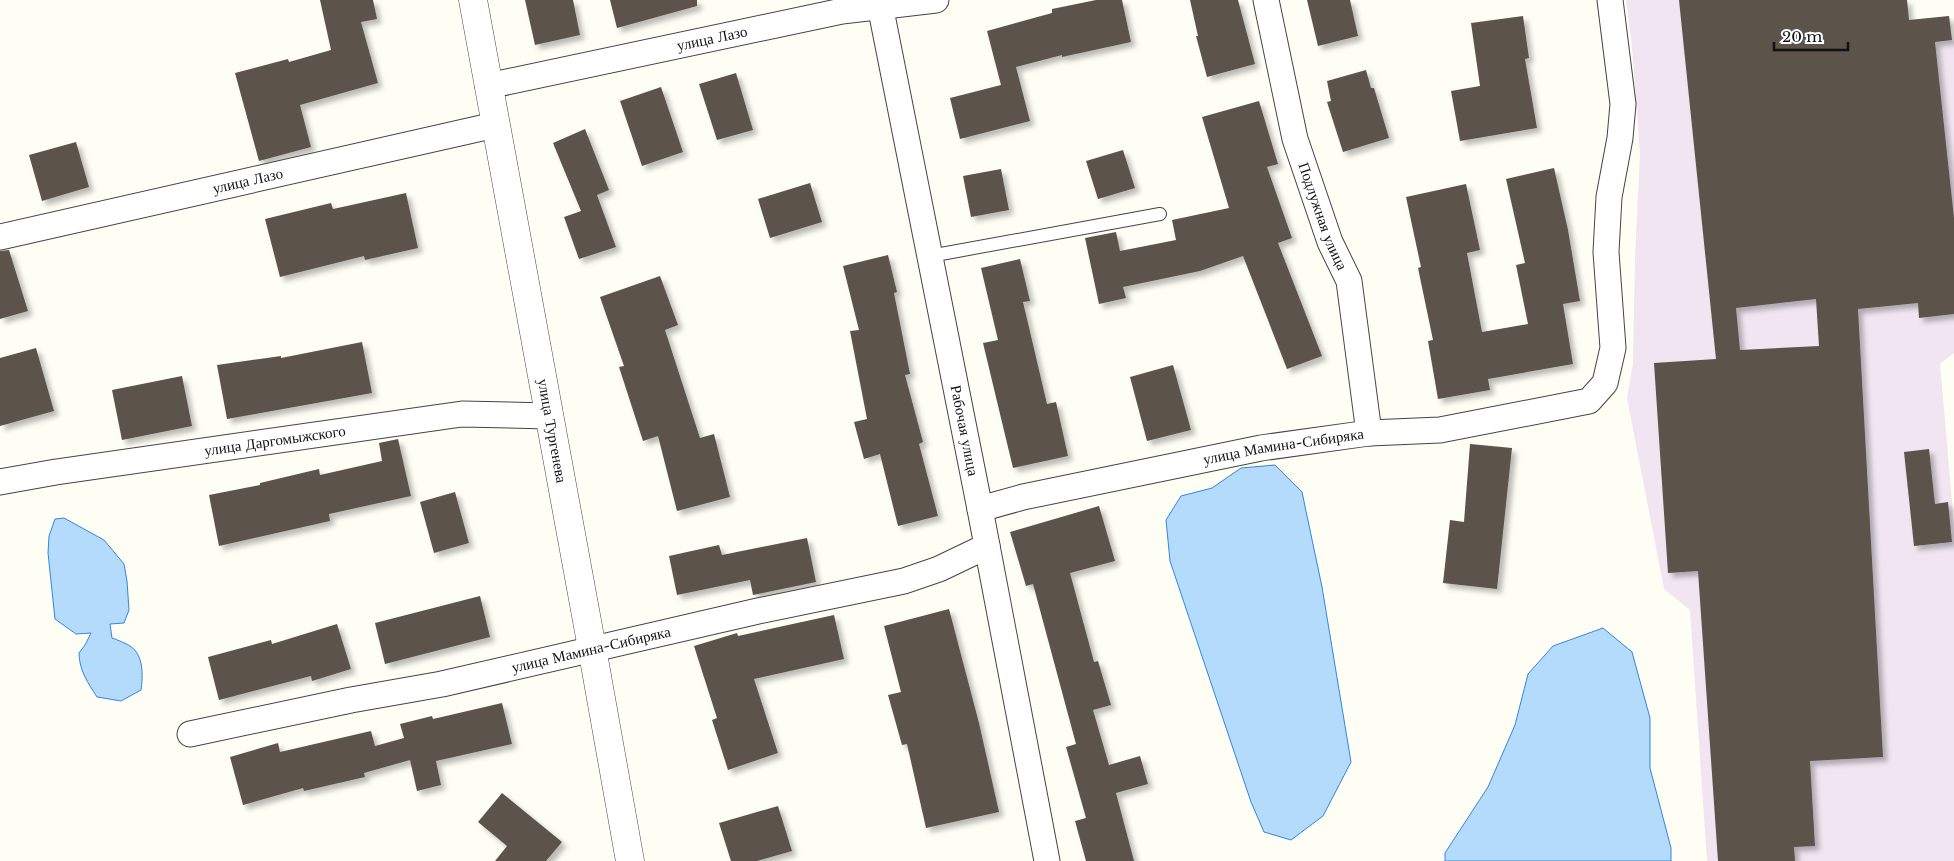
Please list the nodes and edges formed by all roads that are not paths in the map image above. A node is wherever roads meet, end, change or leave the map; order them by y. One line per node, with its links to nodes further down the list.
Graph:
1 (473, 0): 6 (street, улица Тургенева)
2 (936, 0): 5 (street, улица Лазо)
3 (1266, 0): 12 (street, Подлужная улица)
4 (1610, 0): 12 (street, улица Мамина-Сибиряка)
5 (880, 3): 6 (street, улица Лазо); 10 (street, Рабочая улица)
6 (488, 86): 7 (street, улица Тургенева)
7 (495, 125): 9 (street, улица Лазо); 11 (street, улица Тургенева)
8 (1160, 214): 10 (lane)
9 (0, 237)
10 (930, 256): 14 (street, Рабочая улица)
11 (549, 416): 13 (street, улица Даргомыжского); 16 (street, улица Тургенева)
12 (1368, 433): 14 (street, улица Мамина-Сибиряка)
13 (0, 482)
14 (980, 509): 15 (street, Рабочая улица)
15 (987, 546): 16 (street, улица Мамина-Сибиряка); 19 (street, Рабочая улица)
16 (592, 648): 17 (street, улица Мамина-Сибиряка); 18 (street, улица Тургенева)
17 (190, 734)
18 (630, 861)
19 (1047, 861)

